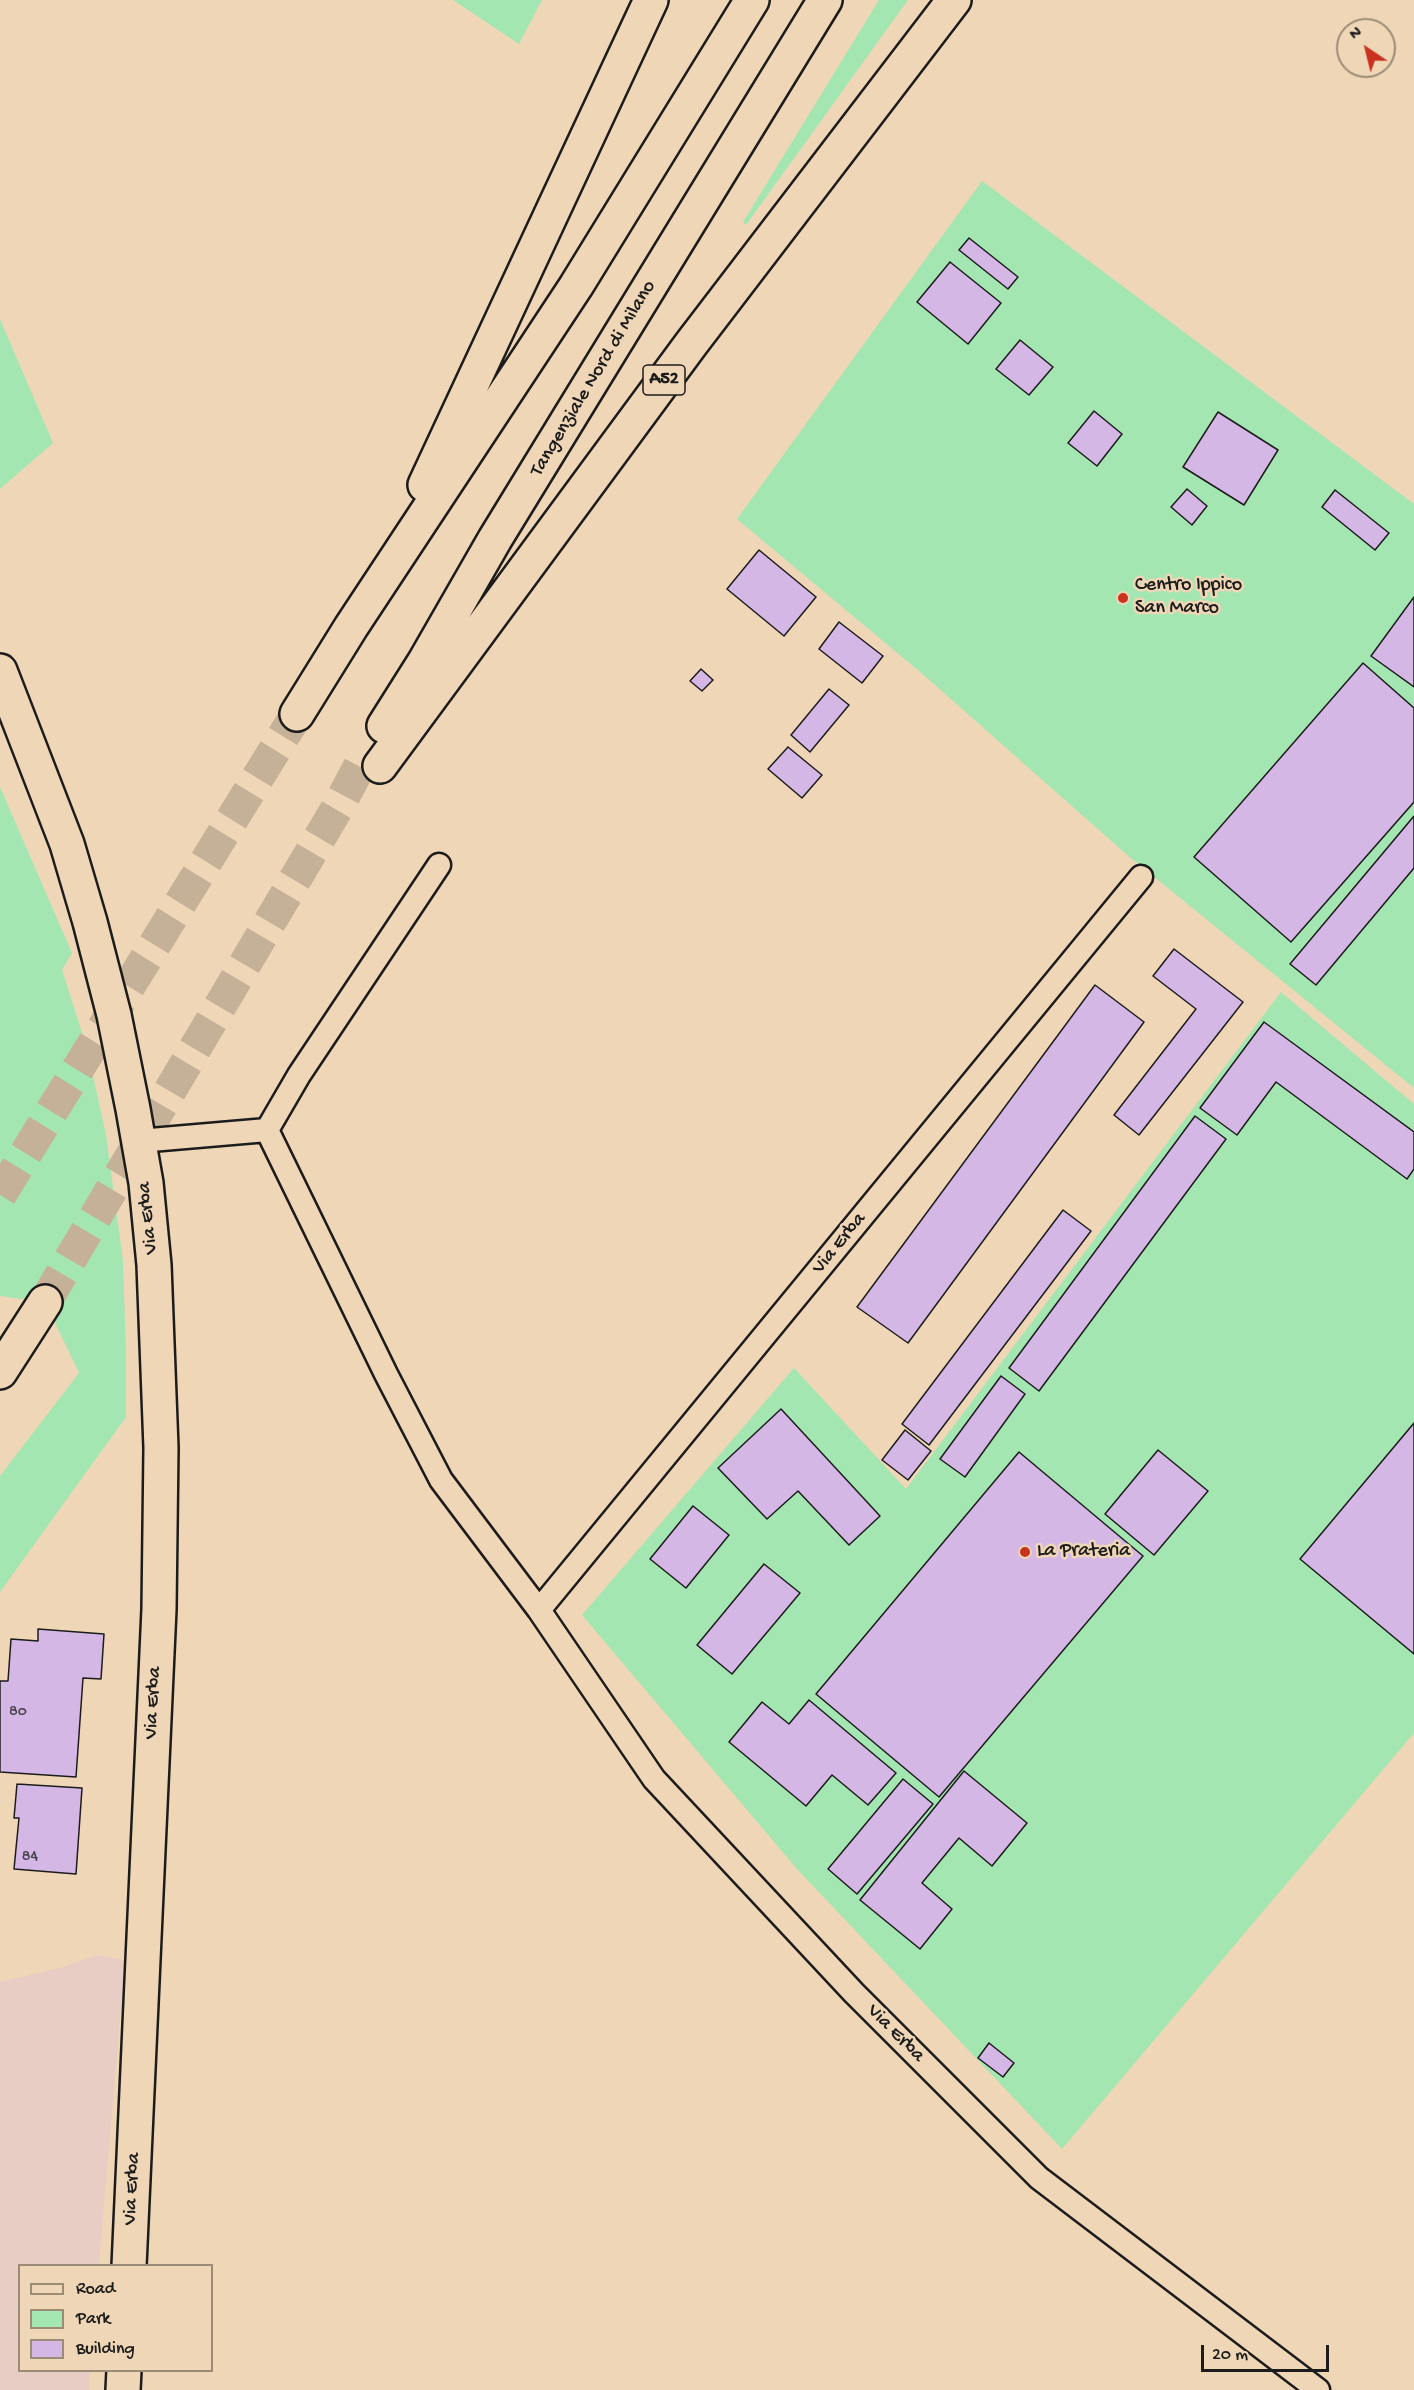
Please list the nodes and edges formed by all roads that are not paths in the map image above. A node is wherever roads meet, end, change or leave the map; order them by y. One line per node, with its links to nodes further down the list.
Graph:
1 (651, 0): 5 (main road)
2 (752, 0): 5 (main road)
3 (825, 0): 4 (main road, Tangenziale Nord di Milano / A52)
4 (954, 0)
5 (351, 627): 7 (main road)
6 (0, 671): 11 (main road, Via Erba)
7 (297, 714)
8 (439, 865): 10 (lane)
9 (1141, 877): 14 (lane, Via Erba)
10 (267, 1130): 11 (lane); 14 (lane, Via Erba)
11 (139, 1141): 15 (main road, Via Erba)
12 (45, 1302): 13 (main road)
13 (0, 1372)
14 (539, 1610): 18 (lane, Via Erba)
15 (129, 2264)
16 (124, 2372): 17 (main road)
17 (123, 2390)
18 (1318, 2390)

